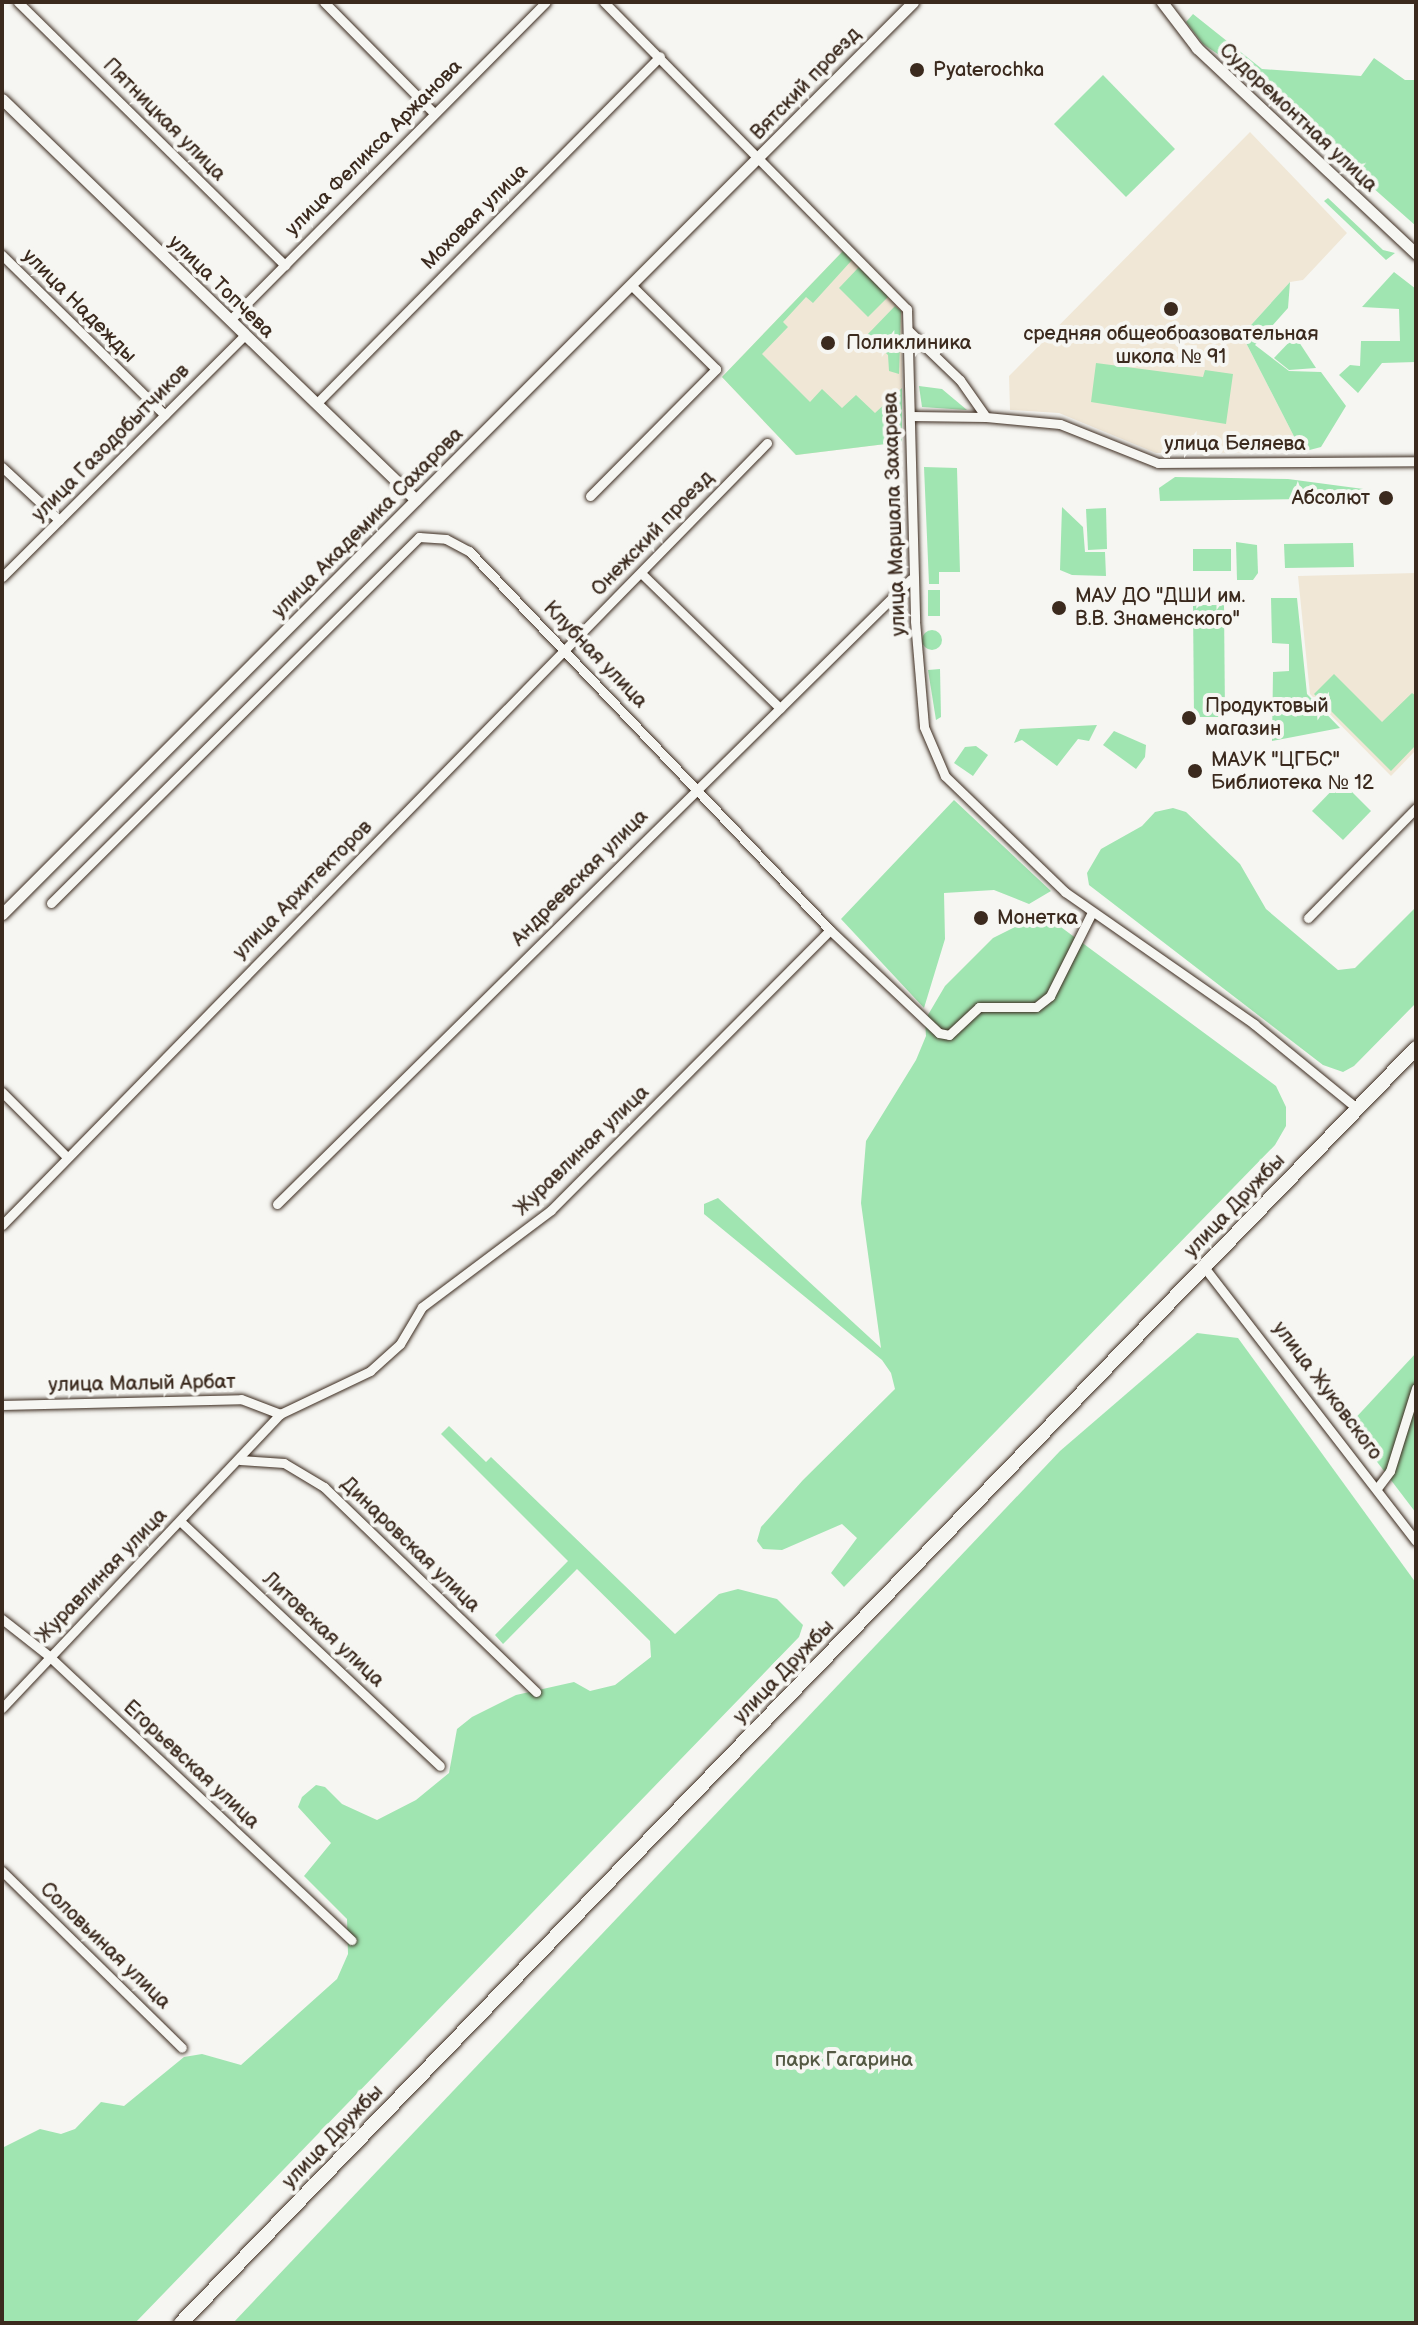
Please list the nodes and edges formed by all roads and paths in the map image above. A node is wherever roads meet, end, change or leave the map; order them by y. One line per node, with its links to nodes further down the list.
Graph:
1 (18, 2): 13 (street, Пятницкая улица)
2 (324, 2): 9 (street)
3 (546, 2): 9 (street, улица Феликса Аржанова)
4 (604, 2): 7 (street, улица Маршала Захарова)
5 (913, 2): 10 (street, Вятский проезд)
6 (1162, 2): 11 (street, Судоремонтная улица)
7 (660, 56): 10 (street, улица Маршала Захарова); 18 (street, Моховая улица)
8 (2, 99): 15 (street, улица Топчева)
9 (434, 113): 13 (street, улица Феликса Аржанова)
10 (760, 157): 14 (street, улица Академика Сахарова); 16 (street, улица Маршала Захарова)
11 (1416, 254)
12 (2, 255): 19 (street, улица Надежды)
13 (285, 265): 15 (street, улица Феликса Аржанова)
14 (631, 285): 25 (street); 26 (street, улица Академика Сахарова)
15 (230, 320): 17 (street, улица Топчева)
16 (909, 331): 20 (street, улица Маршала Захарова); 21 (street)
17 (245, 335): 18 (street, улица Топчева); 19 (street, улица Газодобытчиков)
18 (316, 404): 26 (street, улица Топчева)
19 (165, 415): 27 (street, улица Газодобытчиков)
20 (910, 416): 21 (street, улица Беляева); 30 (street, улица Маршала Захарова)
21 (986, 417): 23 (street, улица Беляева)
22 (767, 443): 28 (street, Онежский проезд)
23 (1416, 461)
24 (2, 467): 27 (street)
25 (590, 496)
26 (416, 500): 37 (street, улица Академика Сахарова)
27 (59, 520): 29 (street, улица Газодобытчиков)
28 (641, 573): 31 (street, Онежский проезд); 32 (street)
29 (2, 577)
30 (911, 579): 32 (street, Андреевская улица); 36 (street, улица Маршала Захарова)
31 (566, 651): 33 (street, Клубная улица); 35 (street, Клубная улица); 43 (street, улица Архитекторов)
32 (780, 708): 33 (street, Андреевская улица)
33 (697, 787): 39 (street, Клубная улица); 44 (street, Андреевская улица)
34 (1416, 808): 38 (street)
35 (51, 903)
36 (1092, 912): 39 (street, Клубная улица); 42 (street, улица Маршала Захарова)
37 (2, 914)
38 (1308, 918)
39 (830, 930): 49 (street, Журавлиная улица)
40 (1416, 1048): 42 (main road, улица Дружбы)
41 (2, 1092): 43 (street)
42 (1358, 1109): 46 (main road, улица Дружбы)
43 (65, 1155): 45 (street, улица Архитекторов)
44 (277, 1204)
45 (2, 1225)
46 (1204, 1267): 51 (street, улица Жуковского); 62 (main road, улица Дружбы)
47 (1416, 1388): 51 (street)
48 (2, 1405): 49 (street, улица Малый Арбат)
49 (280, 1414): 50 (street, Журавлиная улица)
50 (240, 1460): 52 (street, Журавлиная улица); 56 (street, Динаровская улица)
51 (1378, 1487): 53 (street, улица Жуковского)
52 (180, 1521): 55 (street, Журавлиная улица); 58 (street, Литовская улица)
53 (1416, 1541)
54 (2, 1619): 55 (street, Егорьевская улица)
55 (49, 1656): 57 (street, Журавлиная улица); 60 (street, Егорьевская улица)
56 (536, 1692)
57 (2, 1708)
58 (440, 1766)
59 (2, 1871): 61 (street, Соловьиная улица)
60 (351, 1940)
61 (182, 2048)
62 (181, 2323)

